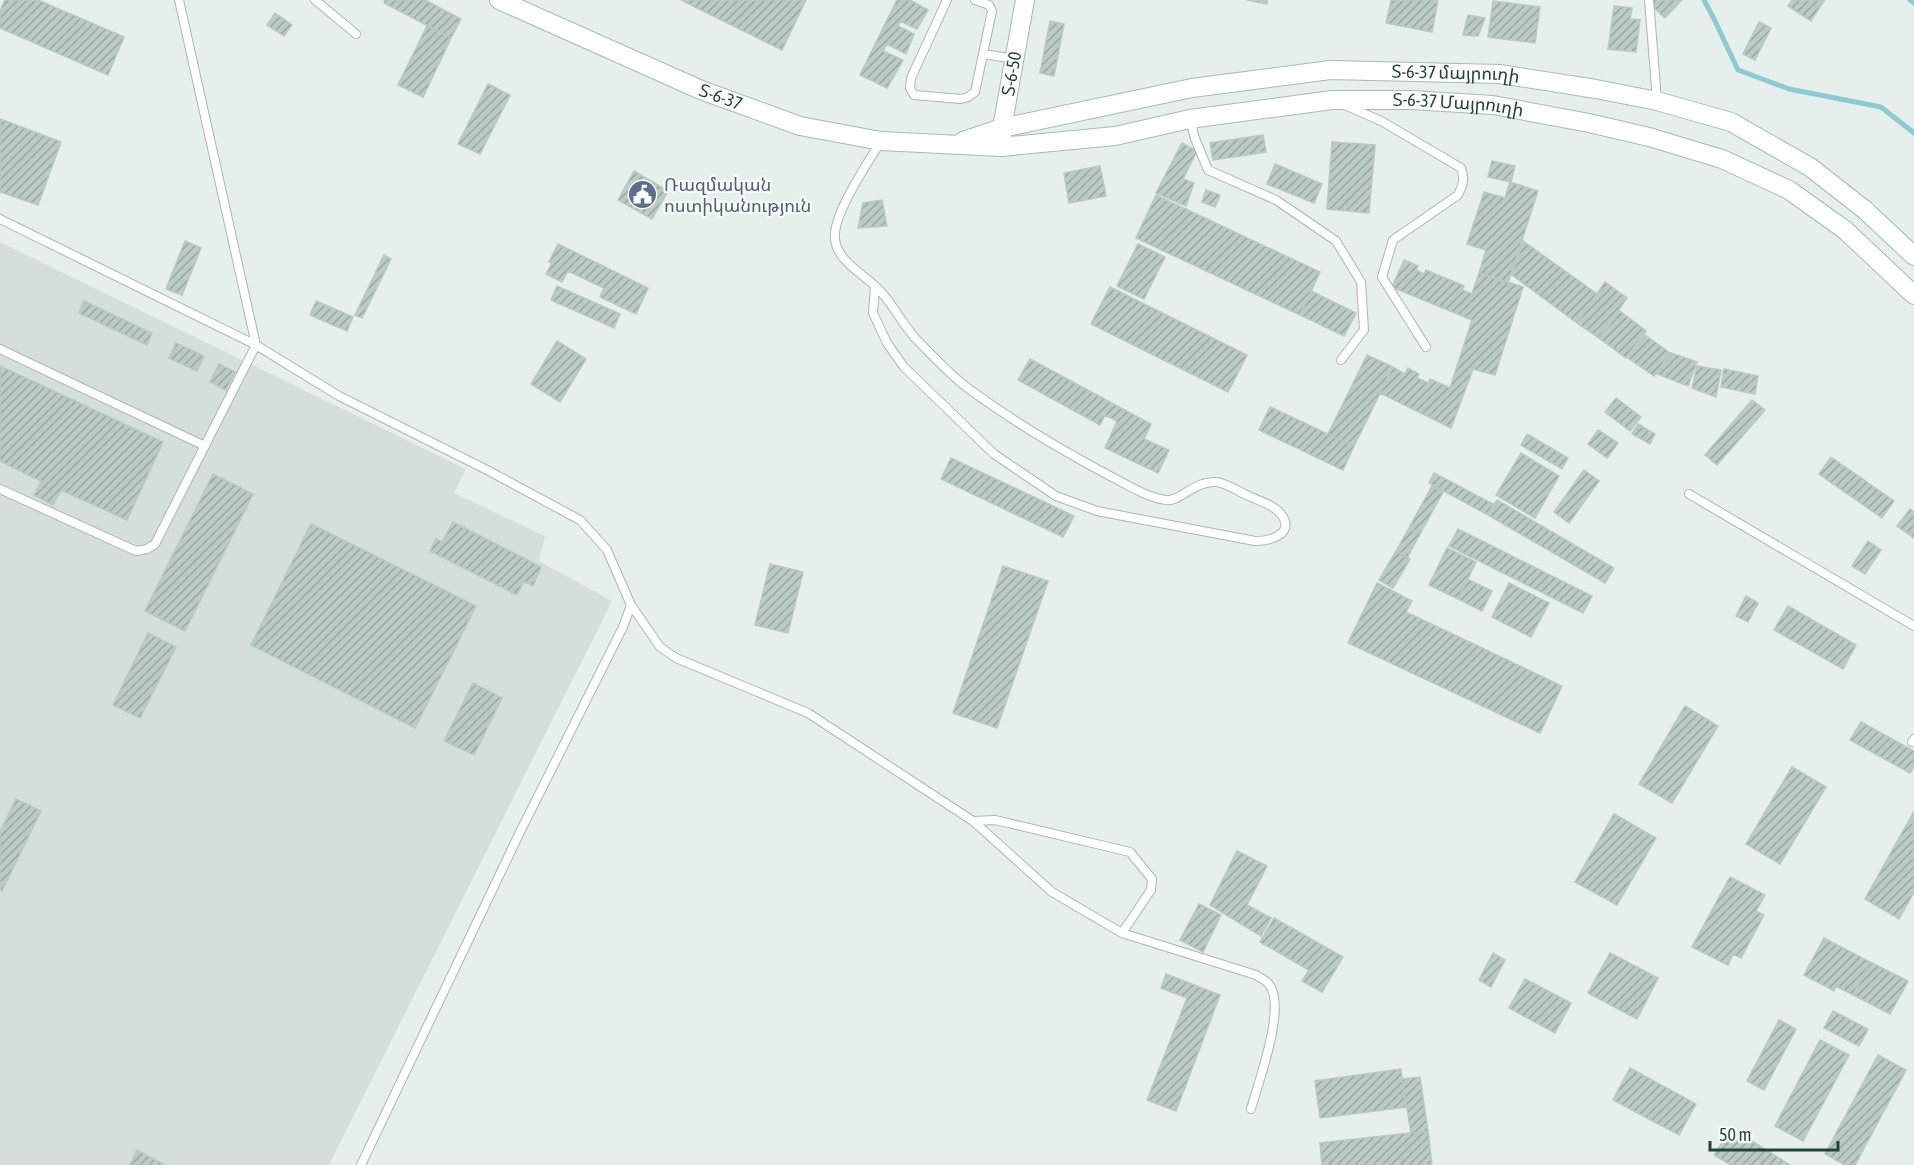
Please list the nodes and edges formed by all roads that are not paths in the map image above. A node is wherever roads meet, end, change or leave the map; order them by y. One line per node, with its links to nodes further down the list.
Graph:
1 (179, 0): 23 (lane)
2 (315, 0): 8 (lane)
3 (499, 0): 16 (main road, Տ-6-37 / Տ-6-37)
4 (947, 0): 9 (lane)
5 (975, 0): 9 (lane)
6 (1025, 0): 10 (main road, Տ-6-50 / Տ-6-50)
7 (1649, 0): 13 (lane)
8 (356, 34)
9 (984, 54): 10 (lane)
10 (1015, 60): 15 (main road, Տ-6-50 / Տ-6-50)
11 (1330, 70): 12 (main road); 13 (main road, Տ-6-37 մայրուղի / Տ-6-37); 15 (main road, Տ-6-37 մայրուղի / Տ-6-37)
12 (1332, 100): 14 (main road, Տ-6-37 Մայրուղի / Տ-6-37); 22 (main road, Տ-6-37 Մայրուղի / Տ-6-37); 24 (lane)
13 (1657, 101): 20 (main road, Տ-6-37 մայրուղի / Տ-6-37)
14 (1190, 119): 18 (main road, Տ-6-37 Մայրուղի / Տ-6-37); 26 (lane)
15 (1002, 128): 17 (main road, Տ-6-37 մայրուղի / Տ-6-37); 18 (main road, Տ-6-50 / Տ-6-50)
16 (881, 141): 17 (main road, Տ-6-37 / Տ-6-37); 21 (lane)
17 (954, 144): 18 (main road, Տ-6-37 Մայրուղի / Տ-6-37)
18 (1001, 147)
19 (0, 219): 23 (lane)
20 (1914, 256)
21 (875, 286): 21 (lane)
22 (1914, 295)
23 (256, 345): 27 (lane); 30 (lane)
24 (1426, 347)
25 (0, 349): 27 (lane)
26 (1341, 360)
27 (205, 446): 28 (lane)
28 (0, 489)
29 (1689, 494): 31 (lane)
30 (631, 605): 32 (lane); 35 (lane)
31 (1914, 626)
32 (973, 822): 33 (lane); 33 (lane)
33 (1122, 933): 34 (lane)
34 (1251, 1109)
35 (361, 1165)

